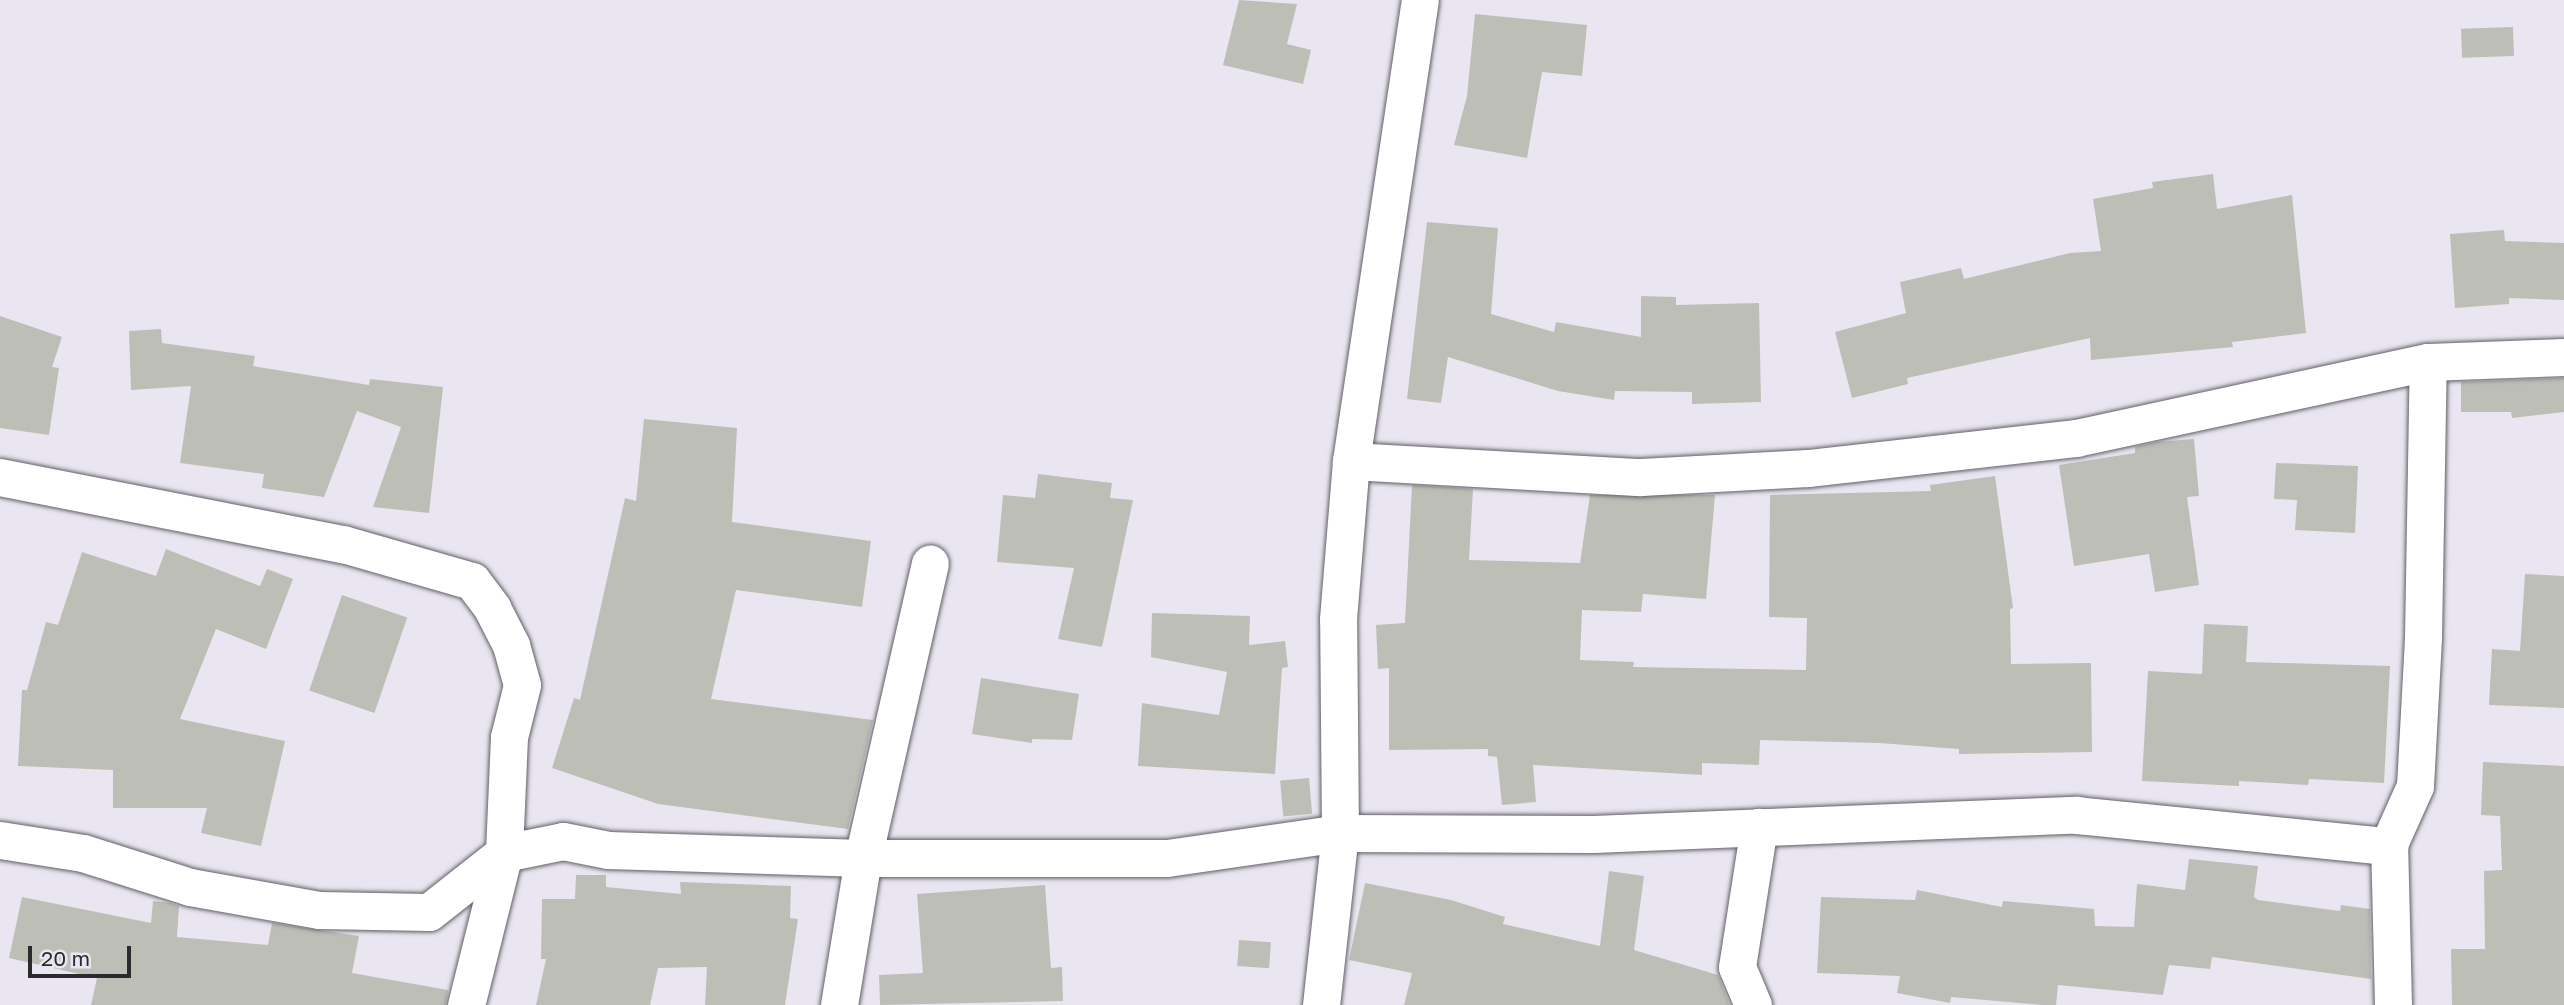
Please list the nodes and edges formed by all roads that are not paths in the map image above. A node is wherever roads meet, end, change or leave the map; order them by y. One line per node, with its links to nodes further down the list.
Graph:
1 (1420, 0): 4 (street)
2 (2564, 357): 3 (street)
3 (2428, 362): 4 (street); 10 (street)
4 (1351, 461): 8 (street)
5 (0, 477): 11 (street)
6 (930, 564): 12 (street)
7 (1759, 827): 8 (street); 10 (street); 17 (street)
8 (1340, 833): 12 (street); 16 (street)
9 (0, 839): 11 (street)
10 (2389, 846): 13 (street)
11 (504, 853): 12 (street); 14 (street)
12 (863, 858): 15 (street)
13 (2393, 1004)
14 (466, 1005)
15 (839, 1005)
16 (1321, 1005)
17 (1753, 1005)

